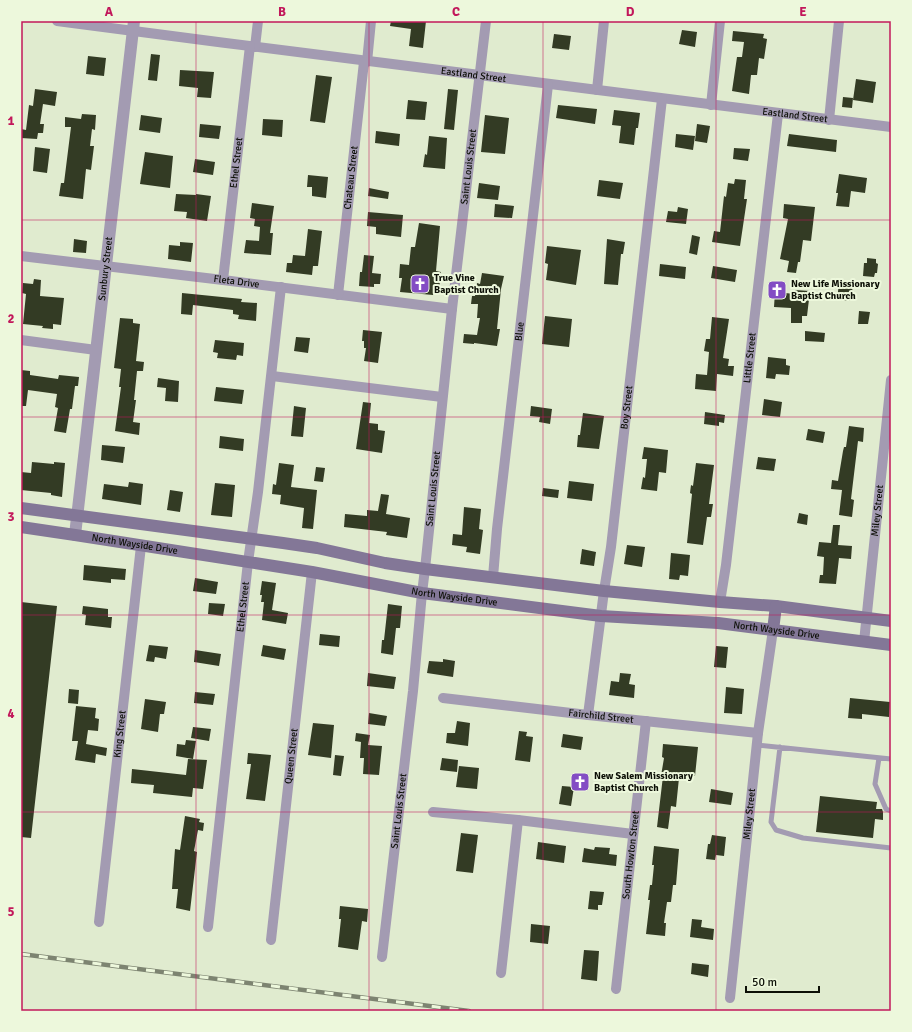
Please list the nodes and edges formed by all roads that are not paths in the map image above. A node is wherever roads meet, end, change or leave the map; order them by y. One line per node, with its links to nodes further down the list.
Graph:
1 (57, 21): 8 (street, Eastland Street)
2 (258, 21): 9 (street, Ethel Street)
3 (371, 21): 10 (street, Chateau Street)
4 (486, 21): 11 (street, Saint Louis Street)
5 (604, 21): 13 (street)
6 (720, 21): 15 (street)
7 (839, 21): 17 (street)
8 (134, 26): 9 (street, Eastland Street); 20 (street, Sunbury Street)
9 (253, 47): 10 (street, Eastland Street); 21 (street, Ethel Street)
10 (365, 62): 11 (street, Eastland Street); 23 (street, Chateau Street)
11 (480, 75): 12 (street, Eastland Street); 24 (street, Saint Louis Street)
12 (548, 85): 13 (street, Eastland Street); 39 (street, Blue)
13 (597, 90): 14 (street, Eastland Street)
14 (662, 99): 15 (street, Eastland Street); 40 (street, Boy Street)
15 (711, 105): 16 (street, Eastland Street)
16 (778, 114): 17 (street, Eastland Street); 42 (street, Little Street)
17 (829, 120): 18 (street, Eastland Street)
18 (891, 127)
19 (21, 256): 20 (street, Fleta Drive)
20 (106, 266): 21 (street, Fleta Drive); 26 (street, Sunbury Street)
21 (223, 280): 22 (street, Fleta Drive)
22 (281, 287): 23 (street, Fleta Drive); 27 (street, Ethel Street)
23 (338, 295): 24 (street, Fleta Drive)
24 (452, 310): 29 (street, Saint Louis Street)
25 (21, 340): 26 (street)
26 (96, 350): 31 (street, Sunbury Street)
27 (272, 376): 29 (street); 34 (street, Ethel Street)
28 (891, 380): 45 (street, Miley Street)
29 (442, 397): 37 (street, Saint Louis Street)
30 (21, 508): 31 (main road, North Wayside Drive)
31 (78, 516): 33 (street, Sunbury Street); 34 (main road, North Wayside Drive)
32 (21, 528): 33 (main road, North Wayside Drive)
33 (75, 535): 35 (main road, North Wayside Drive)
34 (251, 538): 36 (street, Ethel Street); 37 (main road, North Wayside Drive)
35 (141, 546): 36 (main road, North Wayside Drive); 63 (street, King Street)
36 (248, 562): 38 (main road, North Wayside Drive); 64 (street, Ethel Street)
37 (425, 569): 39 (main road, North Wayside Drive); 41 (street, Saint Louis Street)
38 (312, 572): 41 (main road, North Wayside Drive); 65 (street, Queen Street)
39 (493, 577): 40 (main road, North Wayside Drive)
40 (604, 591): 42 (main road, North Wayside Drive); 44 (street, Boy Street)
41 (422, 593): 44 (main road, North Wayside Drive); 66 (street, Saint Louis Street)
42 (720, 602): 43 (main road, North Wayside Drive)
43 (776, 606): 45 (main road, North Wayside Drive); 47 (main road)
44 (600, 616): 47 (main road, North Wayside Drive); 51 (street, Boy Street)
45 (867, 618): 46 (main road, North Wayside Drive); 48 (street, Miley Street)
46 (891, 621)
47 (773, 630): 48 (main road, North Wayside Drive); 53 (street, Miley Street)
48 (864, 642): 49 (main road, North Wayside Drive)
49 (891, 645)
50 (443, 698): 51 (street, Fairchild Street)
51 (588, 715): 52 (street, Fairchild Street)
52 (646, 721): 53 (street, Fairchild Street); 61 (street, South Howton Street)
53 (758, 733): 54 (street, Miley Street)
54 (757, 745): 55 (lane); 69 (street, Miley Street)
55 (780, 748): 56 (lane); 62 (lane)
56 (879, 758): 57 (lane); 59 (lane)
57 (891, 759)
58 (433, 812): 60 (street)
59 (891, 812)
60 (518, 820): 61 (street); 67 (street)
61 (633, 834): 68 (street, South Howton Street)
62 (891, 848)
63 (99, 922)
64 (208, 927)
65 (272, 940)
66 (382, 957)
67 (501, 973)
68 (616, 989)
69 (730, 998)

